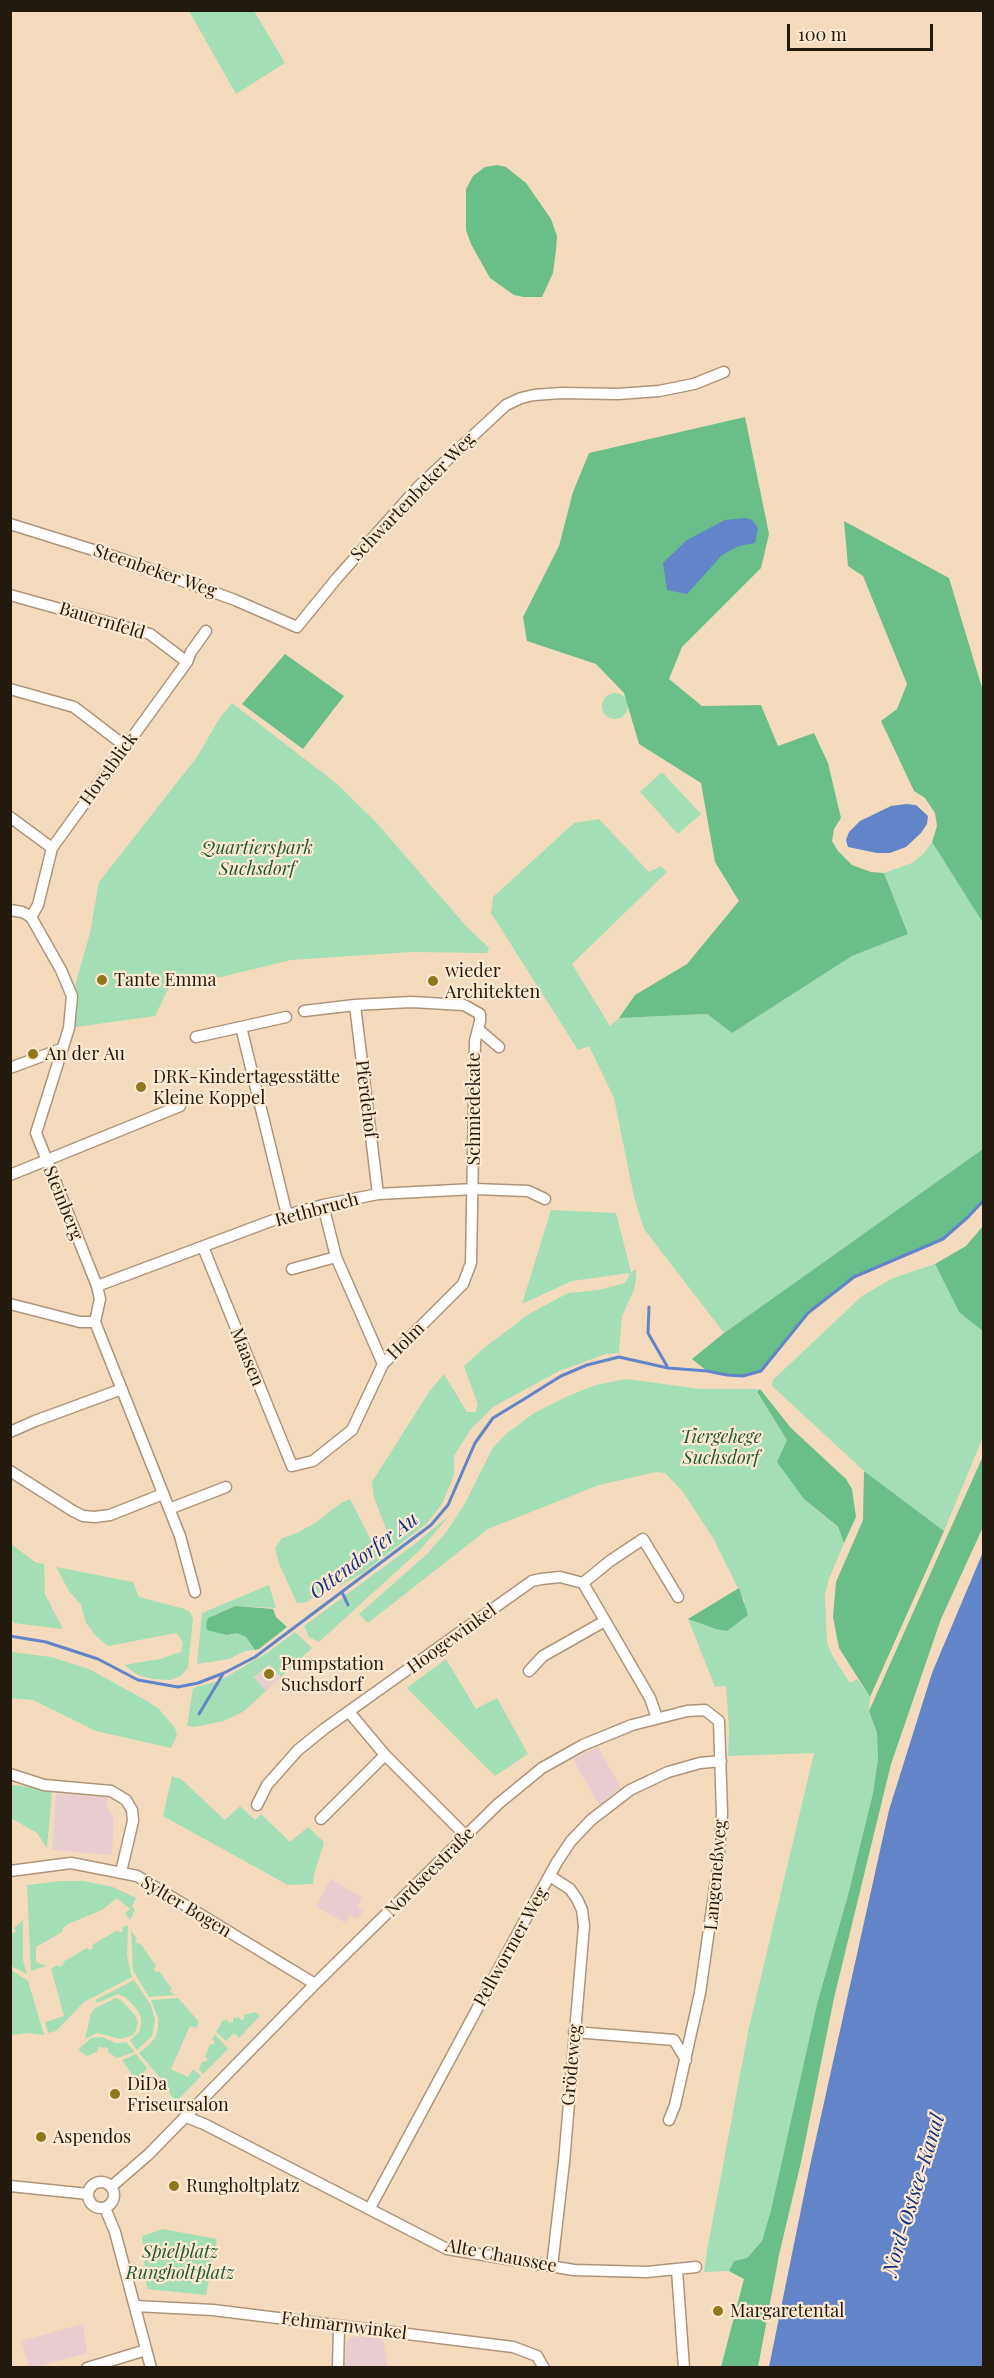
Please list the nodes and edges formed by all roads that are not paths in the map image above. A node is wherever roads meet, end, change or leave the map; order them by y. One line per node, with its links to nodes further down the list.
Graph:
1 (724, 372): 4 (street, Schwartenbeker Weg)
2 (10, 524): 4 (street, Steenbeker Weg)
3 (10, 595): 6 (street, Bauernfeld)
4 (297, 627)
5 (206, 631): 6 (street, Horstblick)
6 (187, 662): 8 (street, Horstblick)
7 (10, 690): 8 (street)
8 (125, 746): 10 (street, Horstblick)
9 (10, 817): 10 (street)
10 (52, 848): 12 (street, Horstblick)
11 (10, 910): 12 (street)
12 (31, 917): 20 (street, Steinberg)
13 (355, 1005): 14 (street); 17 (street, Schmiedekate); 26 (street, Pferdehof)
14 (304, 1011)
15 (286, 1017): 16 (street)
16 (242, 1027): 18 (street); 29 (street)
17 (478, 1029): 19 (street, Schmiedekate); 25 (street, Schmiedekate)
18 (196, 1037)
19 (499, 1047)
20 (61, 1049): 21 (street); 23 (street, Steinberg)
21 (10, 1068)
22 (180, 1106): 23 (street)
23 (46, 1161): 24 (street); 33 (street, Steinberg)
24 (10, 1175)
25 (474, 1189): 26 (street, Rethbruch); 27 (street, Rethbruch); 36 (street, Holm)
26 (378, 1194): 28 (street, Rethbruch)
27 (545, 1199)
28 (323, 1204): 29 (street, Rethbruch); 31 (street)
29 (287, 1215): 30 (street, Rethbruch)
30 (203, 1247): 33 (street, Rethbruch); 39 (street, Maasen)
31 (336, 1257): 32 (street); 36 (street)
32 (292, 1269)
33 (98, 1286): 35 (street, Steinberg)
34 (10, 1304): 35 (street)
35 (95, 1322): 37 (street, Steinberg)
36 (383, 1364): 39 (street, Holm)
37 (122, 1389): 38 (street); 42 (street, Steinberg)
38 (10, 1432)
39 (292, 1466)
40 (10, 1471): 42 (street)
41 (226, 1487): 43 (street)
42 (163, 1494): 43 (street, Steinberg)
43 (170, 1509): 45 (street, Steinberg)
44 (583, 1583): 46 (street); 47 (street); 49 (street, Hoogewinkel)
45 (195, 1592)
46 (678, 1597)
47 (605, 1621): 48 (street); 50 (street)
48 (529, 1671)
49 (349, 1712): 52 (street); 55 (street, Hoogewinkel)
50 (657, 1718): 51 (street, Nordseestraße); 57 (street, Nordseestraße)
51 (719, 1721): 53 (street, Langeneßweg)
52 (385, 1755): 56 (street); 57 (street)
53 (721, 1761): 60 (street, Pellwormer Weg); 62 (street, Langeneßweg)
54 (10, 1774): 59 (street)
55 (256, 1804)
56 (321, 1819)
57 (466, 1836): 61 (street, Nordseestraße)
58 (10, 1871): 59 (street, Sylter Bogen)
59 (121, 1872): 61 (street, Sylter Bogen)
60 (550, 1876): 63 (street, Grödeweg); 72 (street, Pellwormer Weg)
61 (315, 1984): 66 (street, Nordseestraße)
62 (692, 2028): 64 (street); 65 (street, Langeneßweg)
63 (574, 2032): 64 (street); 73 (street, Grödeweg)
64 (674, 2040): 65 (street)
65 (686, 2060): 67 (street, Langeneßweg)
66 (186, 2117): 69 (street); 72 (street, Alte Chaussee)
67 (669, 2120)
68 (10, 2186): 70 (street)
69 (112, 2186): 70 (street); 71 (street)
70 (88, 2194): 71 (street)
71 (105, 2208): 76 (street)
72 (370, 2208): 73 (street, Alte Chaussee)
73 (552, 2267): 75 (street, Alte Chaussee)
74 (696, 2267): 75 (street, Alte Chaussee)
75 (677, 2270): 83 (street)
76 (135, 2306): 77 (street, Fehmarnwinkel); 78 (street)
77 (339, 2326): 81 (street); 82 (street, Fehmarnwinkel)
78 (146, 2350): 79 (street); 80 (street)
79 (87, 2367)
80 (150, 2367)
81 (338, 2367)
82 (544, 2367)
83 (684, 2367)

